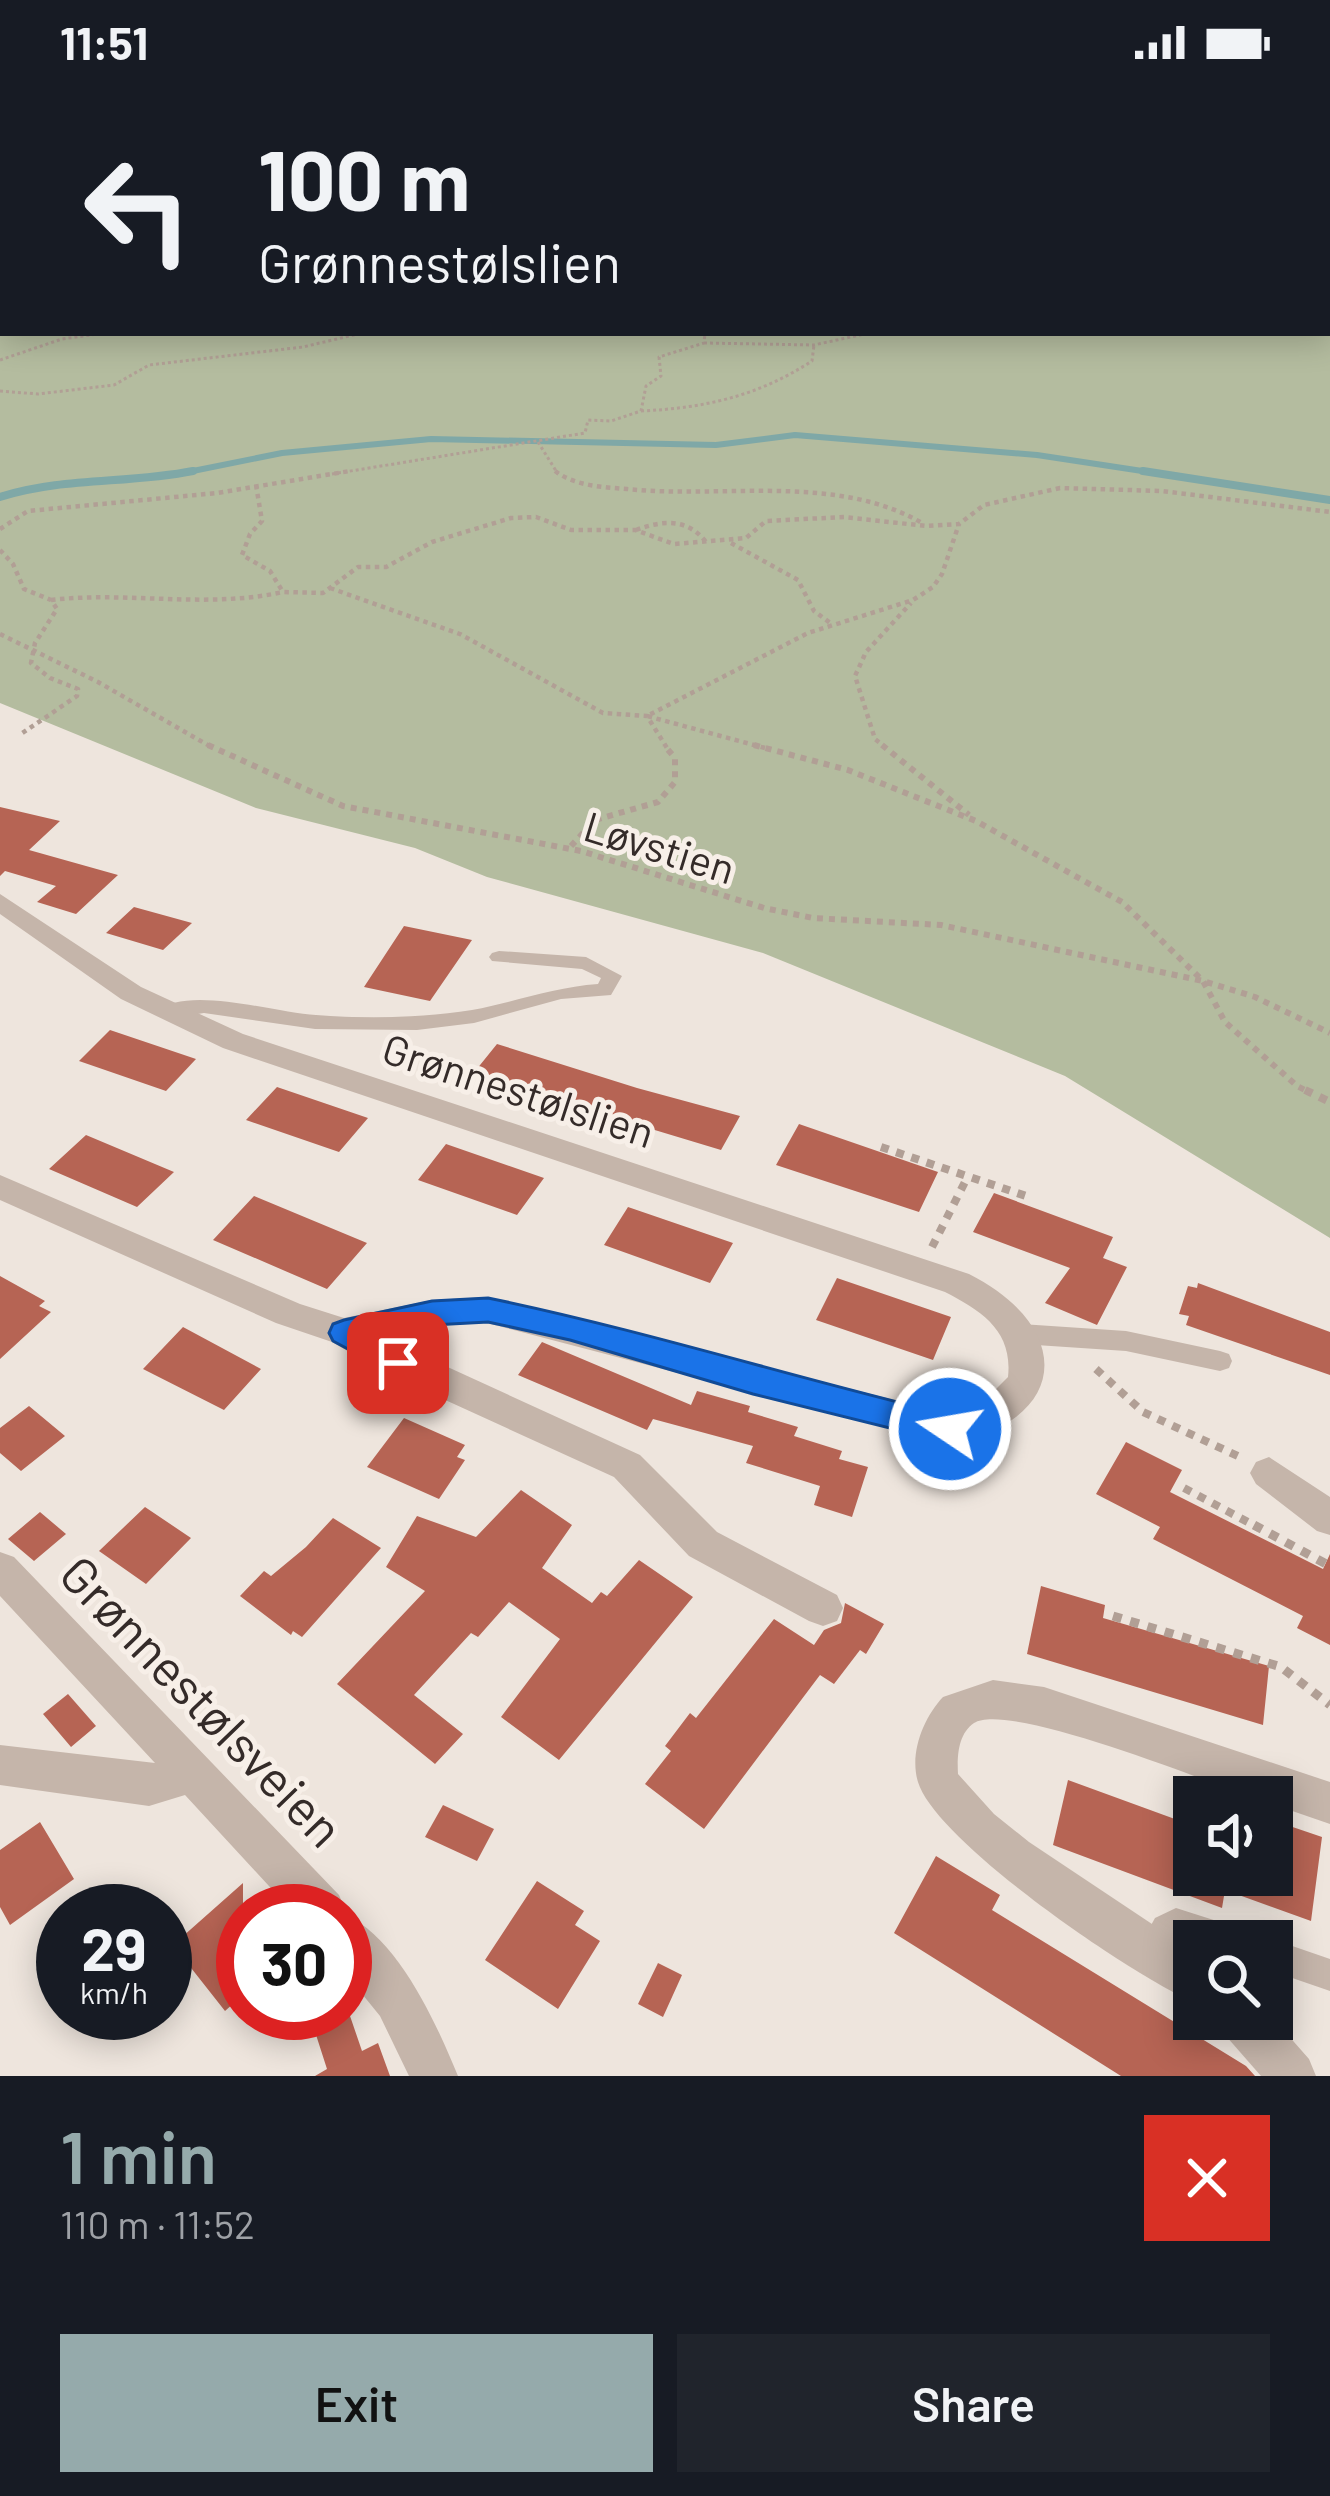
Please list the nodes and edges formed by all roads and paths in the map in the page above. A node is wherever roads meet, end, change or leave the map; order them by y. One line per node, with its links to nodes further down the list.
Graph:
1 (84, 336): 7 (path)
2 (349, 336): 8 (path)
3 (705, 336): 5 (path)
4 (855, 336): 6 (path)
5 (704, 343): 6 (path); 9 (path)
6 (814, 345): 9 (path)
7 (0, 360)
8 (0, 391)
9 (641, 411): 10 (path)
10 (538, 442): 11 (path); 14 (path)
11 (256, 485): 15 (path); 21 (path)
12 (1330, 512): 13 (path)
13 (958, 524): 14 (path); 23 (path)
14 (926, 526): 18 (path)
15 (0, 529)
16 (635, 530): 17 (path); 17 (path); 20 (path)
17 (706, 542): 18 (path)
18 (728, 542): 24 (path)
19 (0, 550): 22 (path)
20 (330, 588): 21 (path); 27 (path)
21 (283, 592): 22 (path)
22 (52, 600): 26 (path)
23 (913, 600): 24 (path); 29 (path)
24 (833, 625): 27 (path)
25 (0, 634): 26 (path, Løvstien)
26 (32, 651): 28 (path); 30 (path, Løvstien)
27 (647, 716): 29 (path); 30 (path)
28 (21, 734)
29 (976, 821): 33 (path)
30 (569, 848): 33 (path, Løvstien)
31 (0, 902): 34 (street, Grønnestølslien)
32 (500, 957): 34 (lane)
33 (1203, 981): 35 (path, Løvstien); 36 (path)
34 (165, 1012): 43 (street, Grønnestølslien)
35 (1330, 1033)
36 (1330, 1102)
37 (881, 1147): 38 (path)
38 (968, 1176): 40 (path); 41 (path)
39 (0, 1187): 42 (street)
40 (1029, 1197)
41 (942, 1226)
42 (344, 1333): 43 (street); 51 (street)
43 (1021, 1334): 44 (lane)
44 (1220, 1361)
45 (1091, 1366): 46 (path)
46 (1269, 1473): 48 (street)
47 (1184, 1488): 49 (path)
48 (1330, 1519)
49 (1330, 1565)
50 (0, 1569): 55 (street, Grønnestølsveien)
51 (823, 1608)
52 (1113, 1616): 53 (path)
53 (1330, 1705)
54 (0, 1765): 55 (street)
55 (190, 1773): 57 (street, Grønnestølsveien)
56 (1330, 1803): 59 (street)
57 (297, 1884)
58 (1173, 1926): 59 (lane)
59 (1154, 1949): 61 (street)
60 (1293, 1962): 63 (lane)
61 (1173, 1963)
62 (372, 1970): 65 (street)
63 (1330, 1976)
64 (1261, 2040): 66 (street)
65 (434, 2076)
66 (1292, 2076)

